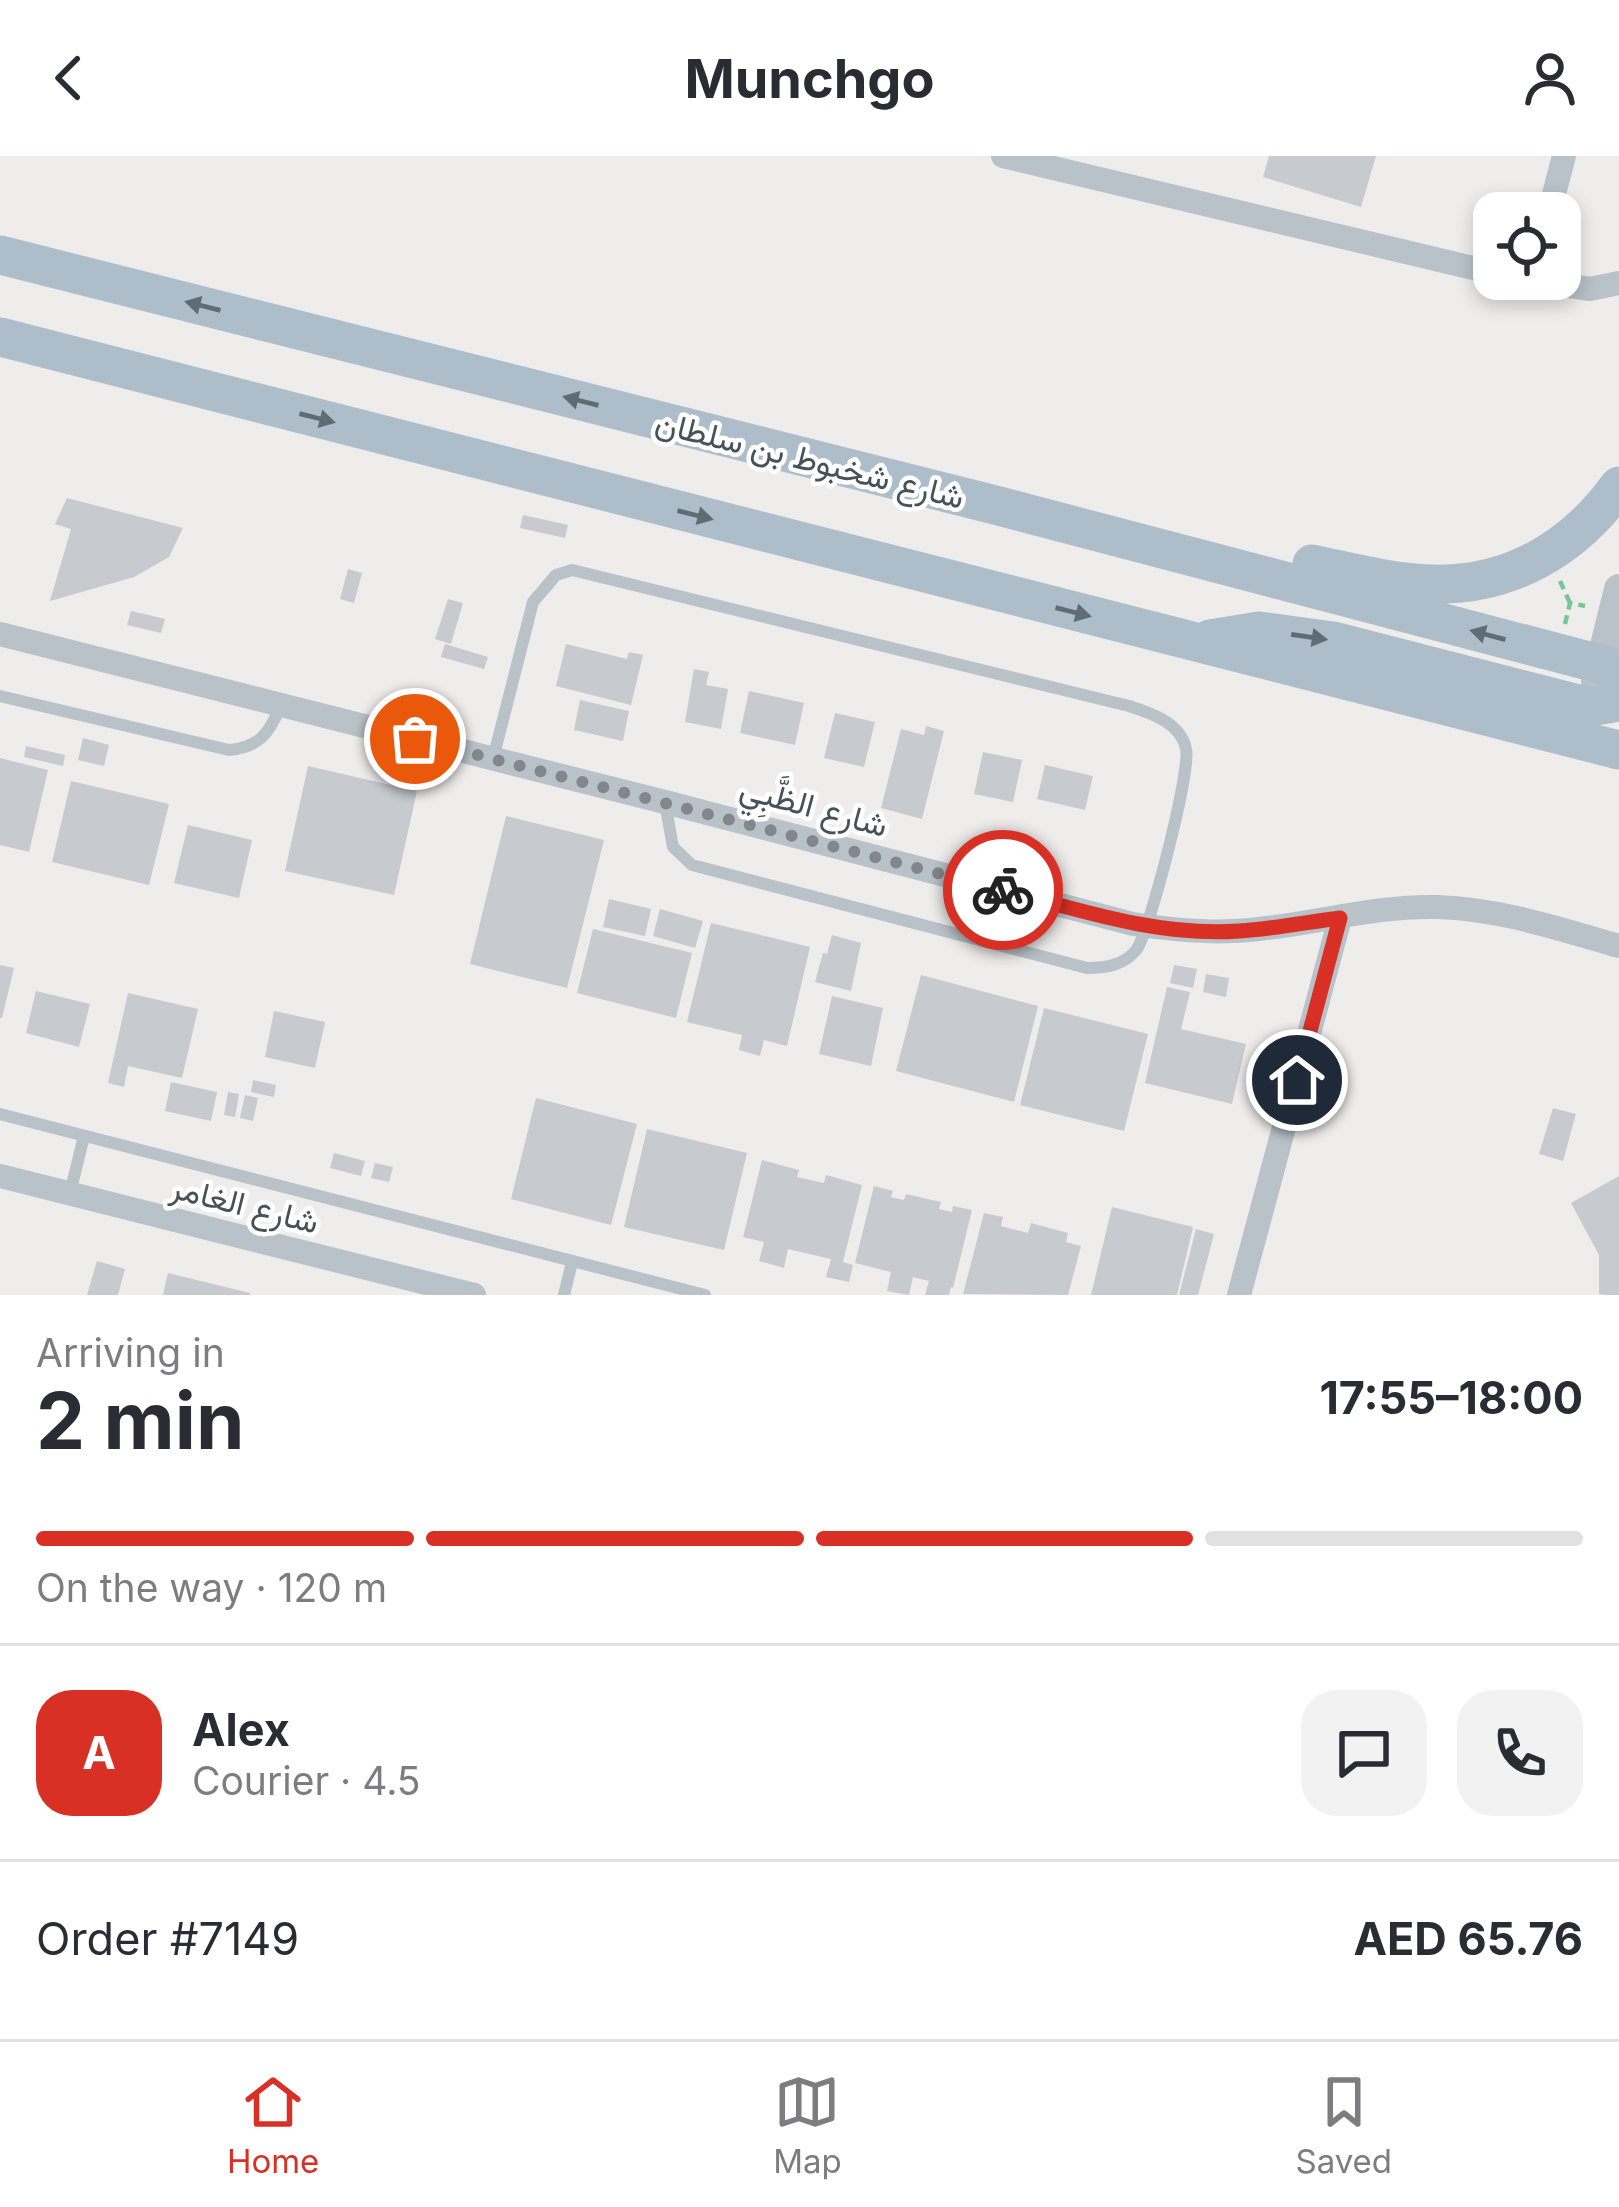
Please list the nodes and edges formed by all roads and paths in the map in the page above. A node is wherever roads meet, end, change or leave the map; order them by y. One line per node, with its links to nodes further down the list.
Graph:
1 (1004, 156): 5 (street)
2 (1564, 156): 3 (street)
3 (1555, 192)
4 (0, 255): 12 (main road, شارع شخبوط بن سلطان, one-way to 4)
5 (1473, 268)
6 (1619, 283): 8 (street)
7 (1581, 288): 8 (street)
8 (1590, 289): 9 (street)
9 (1619, 304)
10 (0, 338): 18 (main road, one-way to 18)
11 (1619, 486): 12 (main road)
12 (999, 506): 15 (main road, شارع شخبوط بن سلطان, one-way to 12)
13 (1619, 589): 15 (street)
14 (0, 634): 17 (street, شارع الظَّبِي)
15 (1610, 667): 18 (street)
16 (0, 695): 17 (lane)
17 (281, 705): 19 (street, شارع الظَّبِي)
18 (1603, 725)
19 (493, 759): 20 (street, شارع الظَّبِي); 22 (lane)
20 (665, 802): 22 (street, شارع الظَّبِي); 22 (lane)
21 (1340, 918): 22 (street, شارع الظَّبِي); 23 (street, شارع الظَّبِي); 32 (street)
22 (1148, 926)
23 (1619, 946)
24 (0, 1114): 25 (lane)
25 (84, 1136): 27 (lane); 28 (lane)
26 (0, 1176): 27 (street, شارع الغامر)
27 (70, 1194): 29 (street, شارع الغامر)
28 (572, 1262): 30 (lane); 31 (lane)
29 (474, 1295)
30 (564, 1295)
31 (705, 1295)
32 (1239, 1295)

